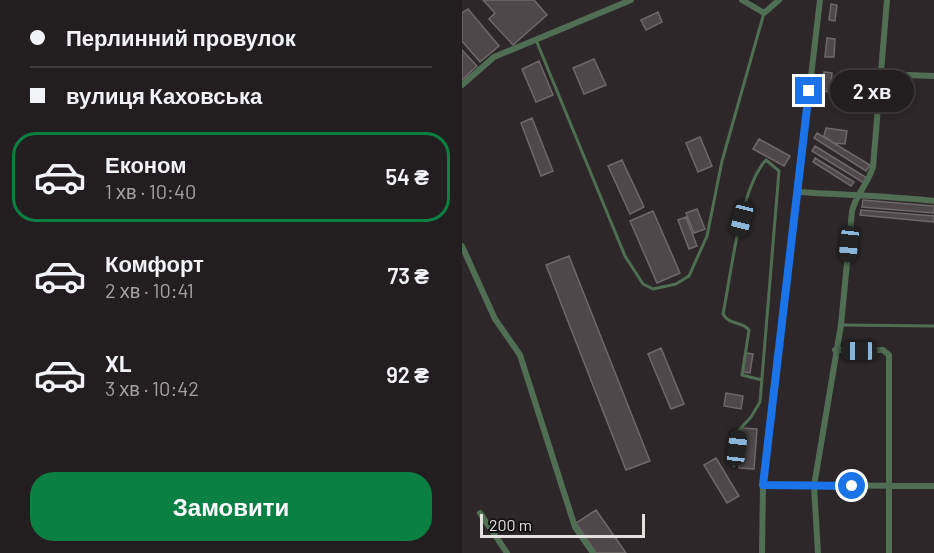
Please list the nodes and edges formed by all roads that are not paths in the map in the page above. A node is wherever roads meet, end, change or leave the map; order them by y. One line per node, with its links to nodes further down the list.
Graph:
1 (631, 0): 7 (street)
2 (742, 0): 6 (street)
3 (779, 0): 6 (street)
4 (820, 0): 11 (street)
5 (887, 0): 8 (street)
6 (764, 13): 7 (lane)
7 (536, 39): 10 (street)
8 (880, 74): 9 (street); 12 (street)
9 (934, 76)
10 (462, 86)
11 (799, 192): 12 (street); 20 (street)
12 (858, 194): 13 (street); 15 (street)
13 (934, 201)
14 (462, 246): 28 (street)
15 (841, 325): 16 (lane); 17 (street)
16 (934, 326)
17 (835, 351): 23 (street); 24 (street)
18 (762, 380): 18 (lane); 19 (lane)
19 (760, 402): 20 (lane); 21 (lane)
20 (773, 404): 22 (street)
21 (734, 466)
22 (763, 485): 23 (street); 29 (street)
23 (814, 486): 24 (street); 30 (street)
24 (889, 486): 25 (street); 31 (street)
25 (934, 486)
26 (480, 513): 27 (street)
27 (507, 553)
28 (593, 553)
29 (762, 553)
30 (818, 553)
31 (889, 553)

